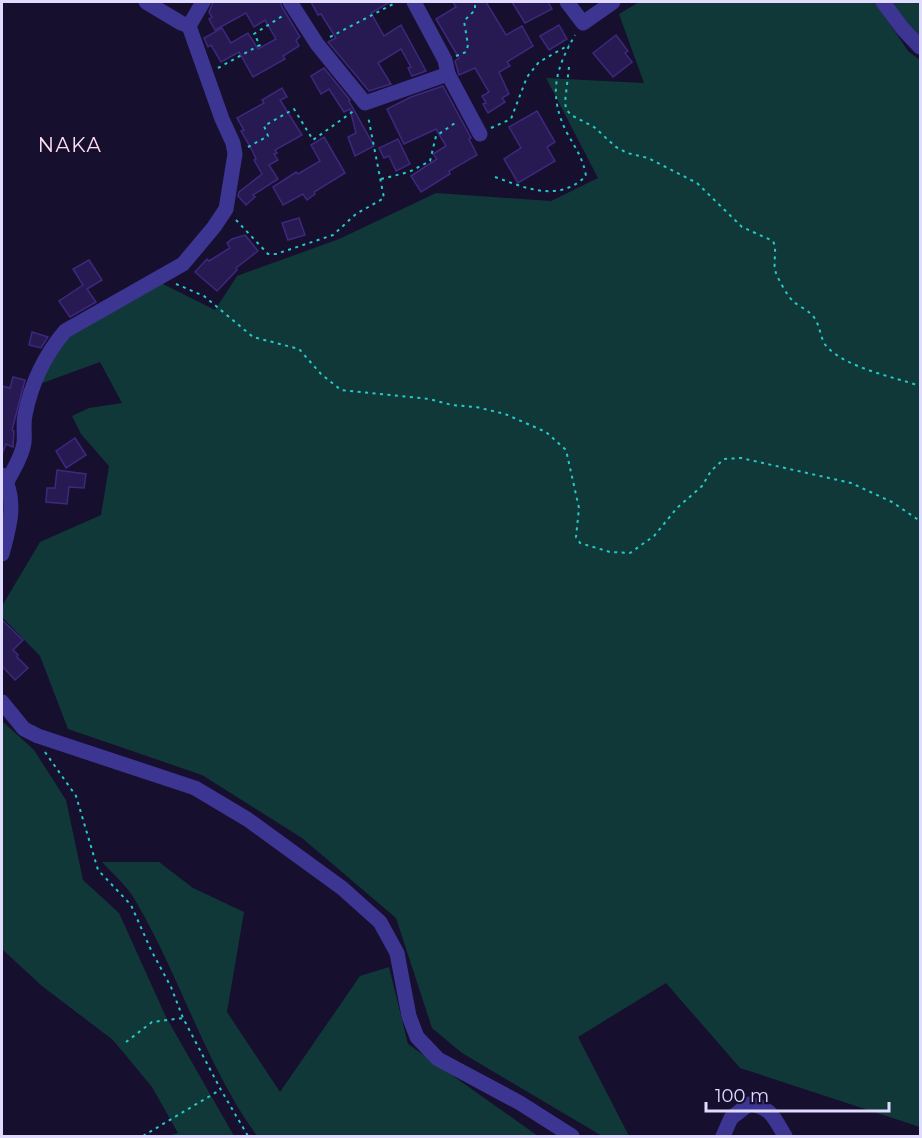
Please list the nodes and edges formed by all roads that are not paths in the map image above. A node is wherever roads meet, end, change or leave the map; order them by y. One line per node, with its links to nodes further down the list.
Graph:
1 (146, 2): 8 (street)
2 (204, 2): 8 (street)
3 (414, 2): 10 (street)
4 (567, 2): 5 (street)
5 (613, 2)
6 (883, 2): 9 (street)
7 (292, 5): 10 (street)
8 (189, 26): 12 (street)
9 (921, 47)
10 (447, 67): 11 (street)
11 (480, 134)
12 (4, 478): 13 (street)
13 (2, 554)
14 (2, 702): 15 (street)
15 (572, 1137)
16 (723, 1137): 17 (street)
17 (785, 1137)

